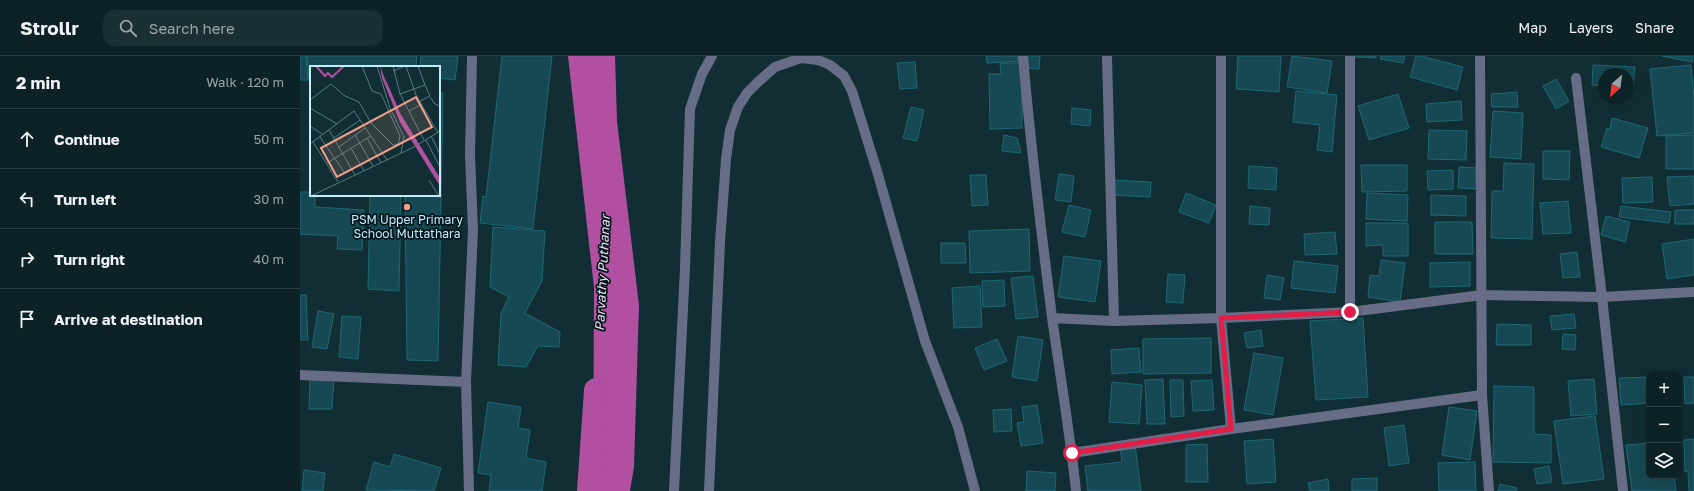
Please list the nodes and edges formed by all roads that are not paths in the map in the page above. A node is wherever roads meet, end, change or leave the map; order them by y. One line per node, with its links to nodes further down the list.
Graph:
1 (472, 56): 17 (street)
2 (712, 56): 22 (street)
3 (1023, 56): 13 (street)
4 (1107, 56): 15 (street)
5 (1221, 56): 14 (street)
6 (1350, 56): 12 (street)
7 (1480, 56): 10 (street)
8 (1576, 78): 11 (street)
9 (1694, 292): 11 (street)
10 (1482, 295): 11 (street); 12 (street); 18 (street)
11 (1602, 297): 27 (street)
12 (1350, 312): 14 (street)
13 (1052, 318): 15 (street); 20 (street)
14 (1221, 318): 15 (street); 19 (street)
15 (1114, 322)
16 (300, 375): 17 (street)
17 (466, 382): 21 (street)
18 (1482, 395): 19 (street); 26 (street)
19 (1231, 429): 20 (street)
20 (1072, 453): 25 (street)
21 (469, 491)
22 (674, 491)
23 (709, 491): 24 (street)
24 (975, 491)
25 (1076, 491)
26 (1490, 491)
27 (1623, 491)

